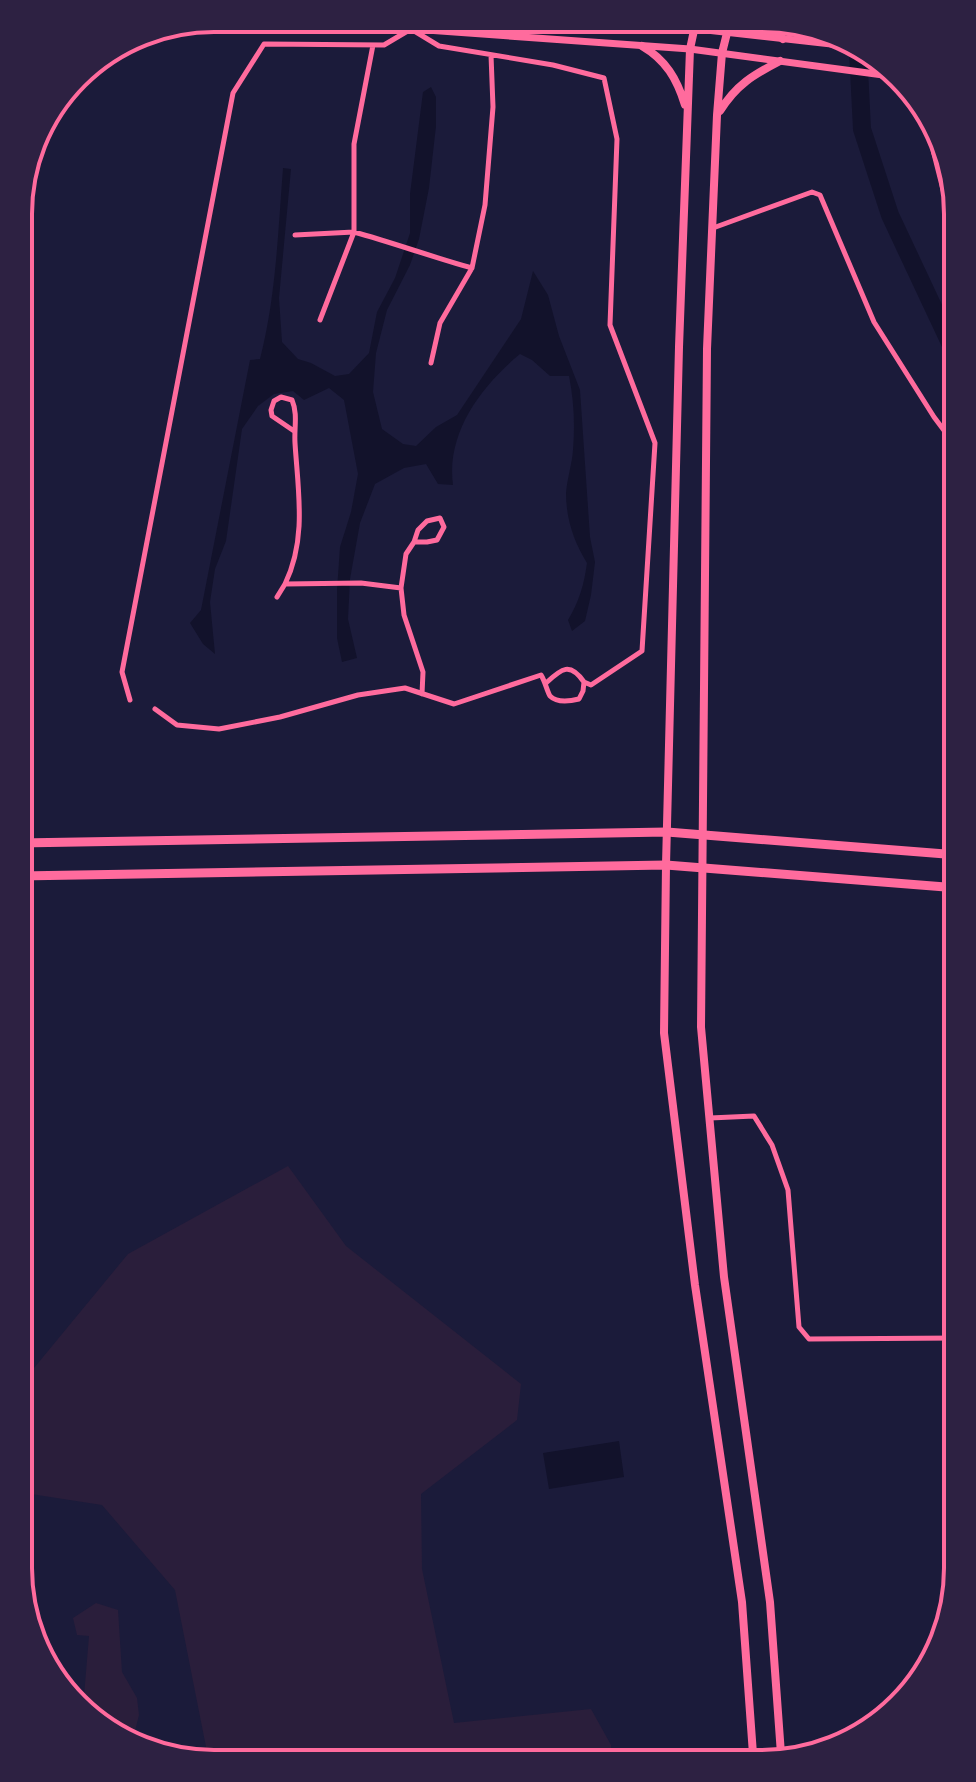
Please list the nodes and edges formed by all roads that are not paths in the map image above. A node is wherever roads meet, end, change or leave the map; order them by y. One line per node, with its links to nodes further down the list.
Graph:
1 (406, 32): 10 (street)
2 (416, 32): 14 (street)
3 (452, 32): 11 (street)
4 (693, 32): 12 (main road)
5 (723, 32): 6 (street)
6 (727, 33): 8 (street); 13 (main road)
7 (777, 33): 8 (main road)
8 (783, 39): 9 (street)
9 (824, 43)
10 (373, 45): 22 (street); 36 (street)
11 (642, 46): 12 (street); 17 (main road)
12 (690, 49): 13 (street); 17 (main road)
13 (722, 53): 15 (street); 18 (main road)
14 (491, 55): 24 (street); 33 (street)
15 (780, 61): 16 (street); 18 (main road)
16 (879, 75)
17 (688, 113): 38 (main road)
18 (717, 115): 21 (main road)
19 (934, 157): 20 (street)
20 (940, 181)
21 (713, 228): 27 (street); 39 (main road)
22 (354, 232): 23 (street); 24 (street); 25 (street)
23 (295, 235)
24 (472, 268): 26 (street)
25 (320, 320)
26 (431, 363)
27 (944, 430)
28 (294, 431): 28 (street); 30 (street)
29 (414, 542): 29 (street); 31 (street)
30 (285, 584): 31 (street); 32 (street)
31 (401, 588): 35 (street)
32 (277, 597)
33 (584, 682): 34 (street); 34 (street)
34 (546, 683): 35 (street)
35 (422, 694): 37 (street)
36 (130, 700)
37 (155, 709)
38 (667, 832): 39 (main road); 40 (main road); 42 (main road)
39 (701, 835): 41 (main road); 43 (main road)
40 (32, 843)
41 (944, 854)
42 (666, 865): 43 (main road); 44 (main road); 49 (main road)
43 (702, 867): 45 (main road); 46 (main road)
44 (32, 876)
45 (944, 887)
46 (709, 1119): 47 (street); 48 (main road)
47 (944, 1338)
48 (781, 1748)
49 (753, 1750)

